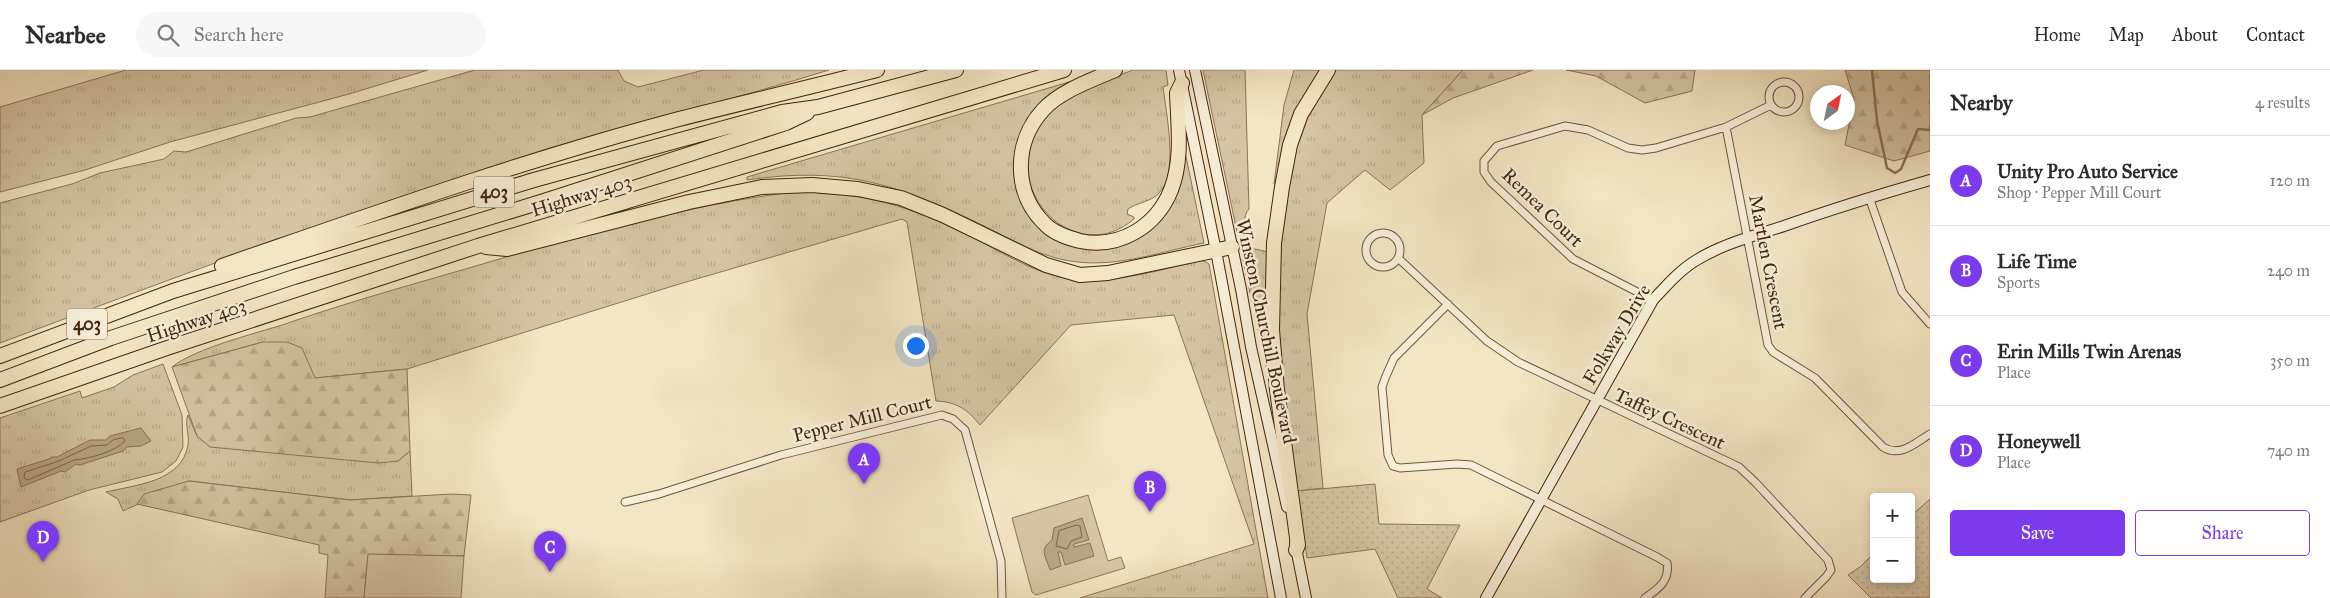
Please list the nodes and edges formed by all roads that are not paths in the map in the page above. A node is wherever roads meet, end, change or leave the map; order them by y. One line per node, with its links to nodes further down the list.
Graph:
1 (853, 70): 9 (highway)
2 (877, 70): 9 (highway)
3 (956, 70): 11 (highway, Highway 403 / 403)
4 (1064, 70): 16 (highway, Highway 403 / 403)
5 (1116, 70): 8 (highway)
6 (1328, 70): 31 (highway)
7 (1196, 75): 17 (main road, Winston Churchill Boulevard)
8 (1180, 76): 18 (main road, Winston Churchill Boulevard)
9 (816, 86): 20 (highway)
10 (1771, 105): 10 (street); 12 (street, Remea Court)
11 (818, 107): 20 (highway, Highway 403 / 403); 25 (highway)
12 (1726, 127): 15 (street, Martlen Crescent); 21 (street, Remea Court)
13 (1930, 180): 14 (main road, Folkway Drive)
14 (1868, 197): 15 (main road, Folkway Drive); 23 (street)
15 (1747, 238): 21 (main road, Folkway Drive); 28 (street, Martlen Crescent)
16 (478, 246): 18 (highway); 27 (highway, Highway 403 / 403)
17 (1232, 247): 18 (highway); 31 (main road, Winston Churchill Boulevard)
18 (1216, 251): 33 (main road, Winston Churchill Boulevard)
19 (1398, 258): 19 (street); 22 (street, Taffey Crescent)
20 (173, 291): 24 (highway, Highway 403 / 403)
21 (1653, 300): 26 (main road, Folkway Drive)
22 (1448, 304): 26 (street, Taffey Crescent); 29 (street)
23 (1930, 324)
24 (0, 356)
25 (0, 380)
26 (1596, 401): 29 (main road, Folkway Drive); 37 (street, Taffey Crescent)
27 (0, 406)
28 (1930, 434)
29 (1540, 500): 35 (main road, Folkway Drive); 36 (street)
30 (625, 502): 32 (street, Pepper Mill Court)
31 (1296, 550): 34 (main road, Winston Churchill Boulevard)
32 (1002, 598)
33 (1281, 598)
34 (1306, 598)
35 (1486, 598)
36 (1645, 598)
37 (1805, 598)

